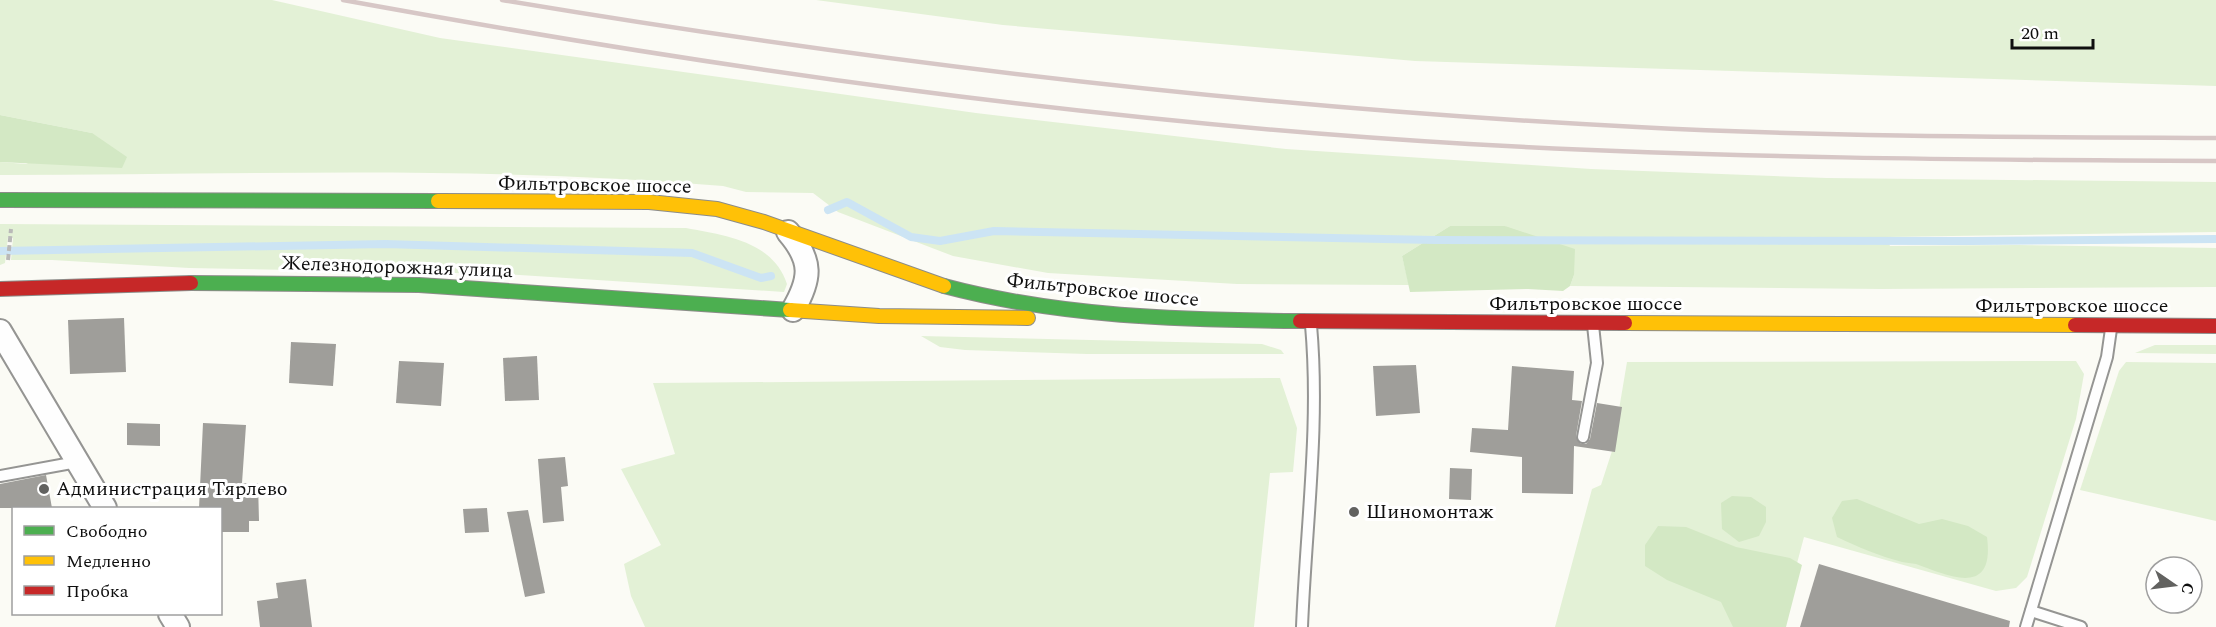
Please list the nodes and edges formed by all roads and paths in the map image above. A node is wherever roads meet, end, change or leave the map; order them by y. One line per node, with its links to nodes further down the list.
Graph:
1 (0, 200): 2 (main road, Фильтровское шоссе)
2 (788, 232): 6 (street); 7 (main road, Фильтровское шоссе)
3 (10, 238): 4 (path)
4 (7, 264)
5 (0, 289): 6 (main road, Железнодорожная улица)
6 (793, 310): 7 (main road, Железнодорожная улица)
7 (1113, 315): 8 (main road, Фильтровское шоссе)
8 (1311, 321): 9 (main road, Фильтровское шоссе); 18 (lane)
9 (1592, 323): 10 (main road, Фильтровское шоссе); 13 (lane)
10 (2111, 326): 11 (main road, Фильтровское шоссе); 17 (lane)
11 (2216, 326)
12 (0, 331): 14 (street)
13 (1583, 437)
14 (77, 462): 15 (lane); 16 (street)
15 (0, 476)
16 (104, 507)
17 (2031, 611): 19 (lane); 20 (lane)
18 (1302, 627)
19 (2026, 627)
20 (2081, 627)

